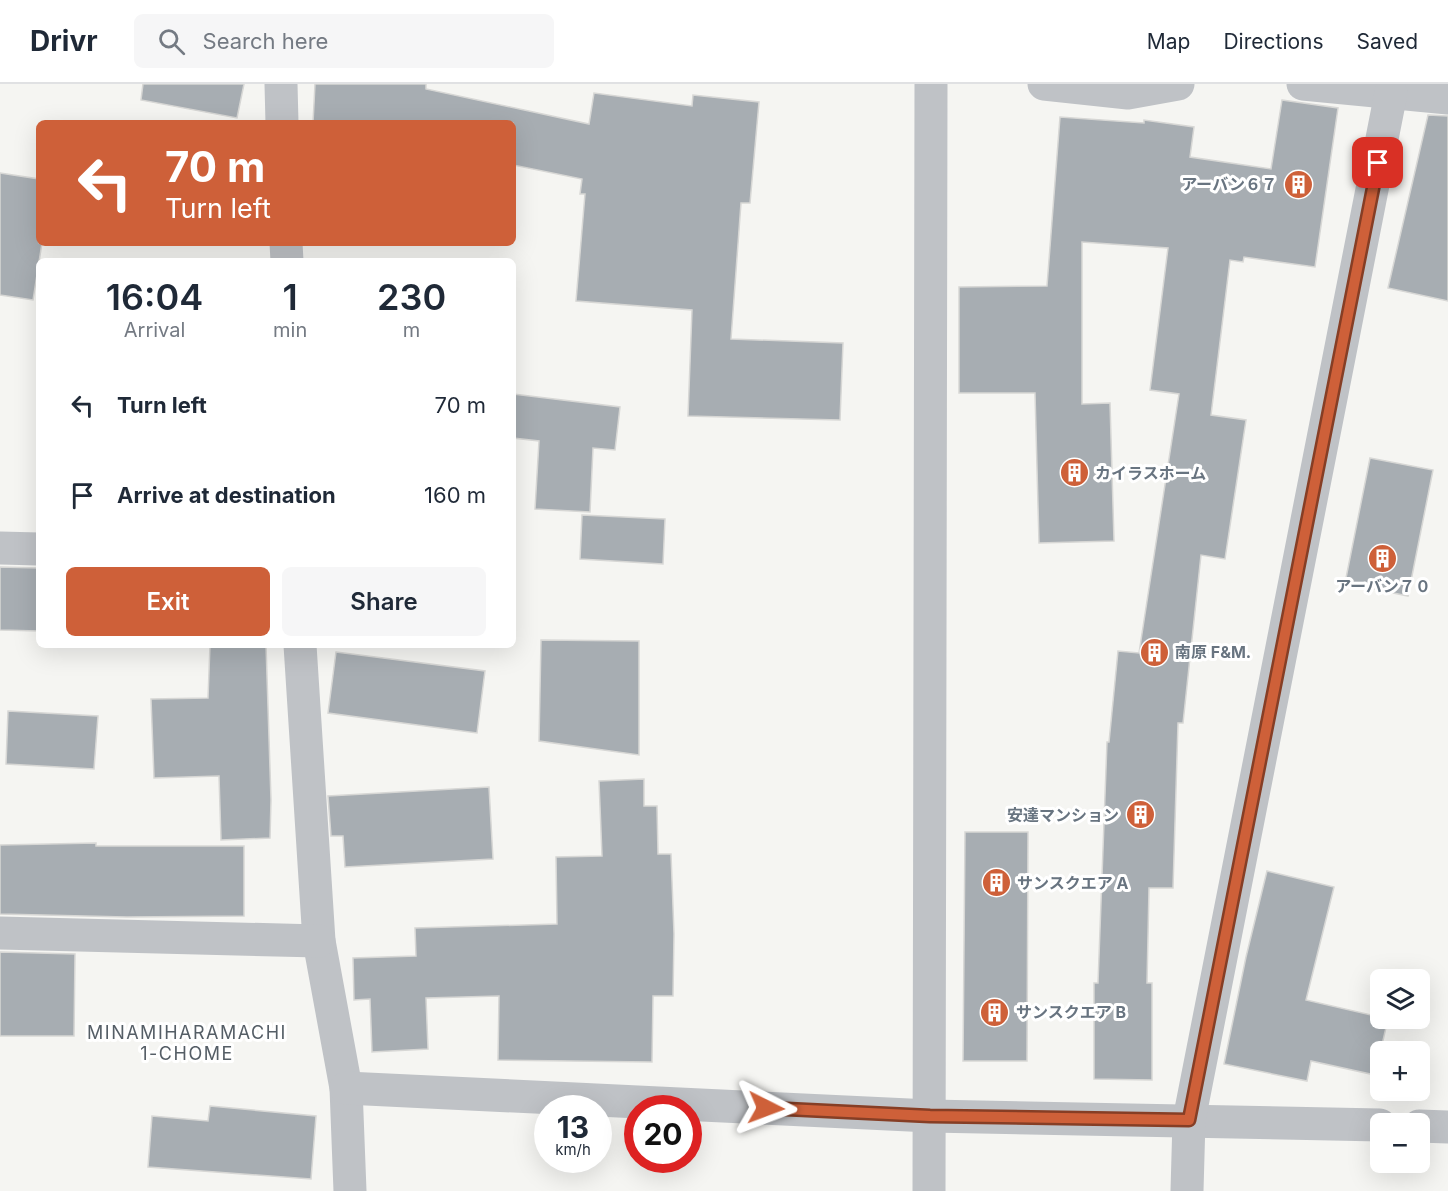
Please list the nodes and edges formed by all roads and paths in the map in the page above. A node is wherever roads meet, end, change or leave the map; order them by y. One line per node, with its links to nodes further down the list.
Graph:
1 (281, 84): 8 (street)
2 (931, 84): 15 (street)
3 (1044, 84): 4 (street)
4 (1178, 84)
5 (1303, 84): 6 (street)
6 (1391, 93): 7 (street); 16 (street)
7 (1448, 98)
8 (282, 120)
9 (0, 548): 10 (street)
10 (36, 549)
11 (300, 648): 13 (street)
12 (0, 933): 13 (street)
13 (319, 941): 14 (street)
14 (346, 1088): 15 (street); 20 (street)
15 (930, 1116): 16 (street); 21 (street)
16 (1189, 1120): 17 (street); 22 (street)
17 (1370, 1125)
18 (1430, 1126): 19 (street)
19 (1448, 1127)
20 (350, 1191)
21 (929, 1191)
22 (1187, 1191)

